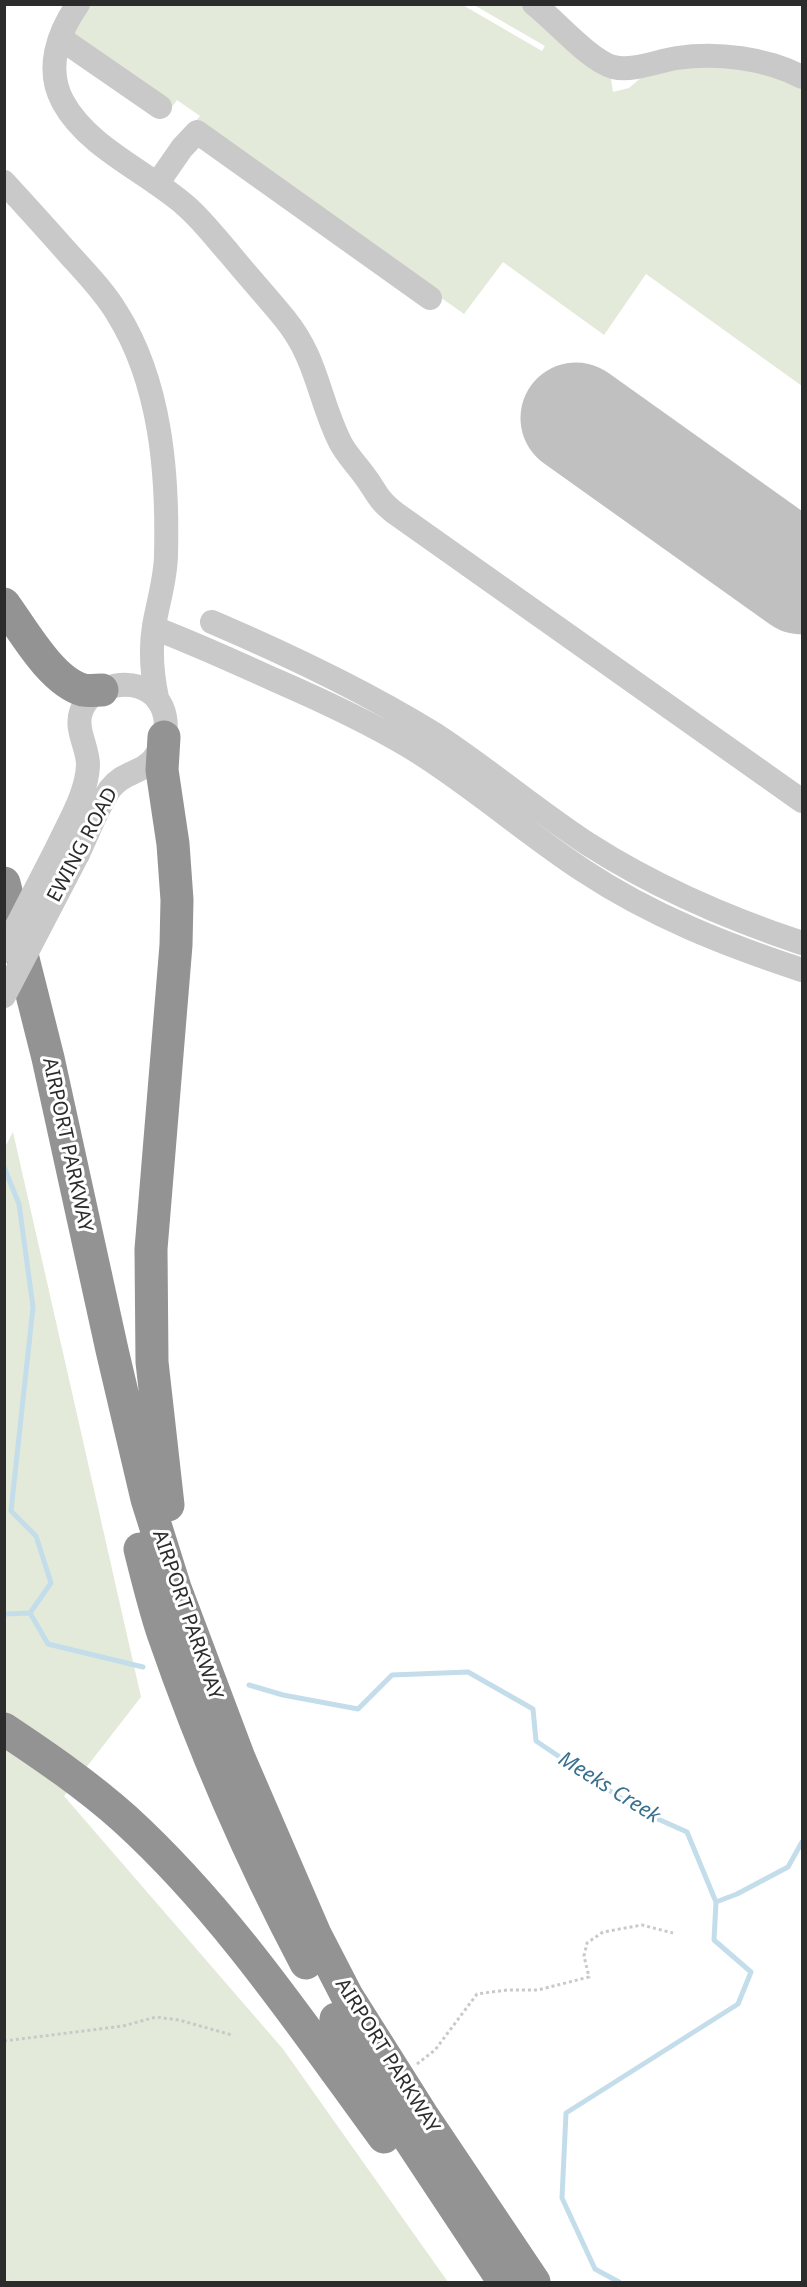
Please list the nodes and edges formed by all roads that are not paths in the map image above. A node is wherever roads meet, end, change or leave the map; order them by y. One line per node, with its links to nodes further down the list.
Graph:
1 (78, 4): 3 (street)
2 (534, 4): 4 (street)
3 (60, 38): 5 (street); 7 (street)
4 (802, 77)
5 (160, 107)
6 (4, 182): 11 (street)
7 (157, 184): 8 (street); 15 (street)
8 (430, 298)
9 (4, 604): 12 (highway)
10 (212, 622): 18 (street)
11 (154, 628): 12 (street); 13 (street); 20 (street)
12 (110, 687): 13 (street); 16 (street, EWING ROAD)
13 (157, 698): 14 (street)
14 (164, 737): 16 (street, EWING ROAD); 23 (highway)
15 (802, 801)
16 (68, 850): 19 (street, EWING ROAD, bridge); 22 (street, EWING ROAD, bridge)
17 (4, 883): 23 (highway, AIRPORT PARKWAY)
18 (802, 943)
19 (4, 951)
20 (802, 970)
21 (4, 979): 26 (highway, AIRPORT PARKWAY)
22 (4, 996)
23 (213, 1690): 27 (highway, AIRPORT PARKWAY)
24 (4, 1729): 25 (highway)
25 (491, 2283)
26 (504, 2283)
27 (534, 2283)

